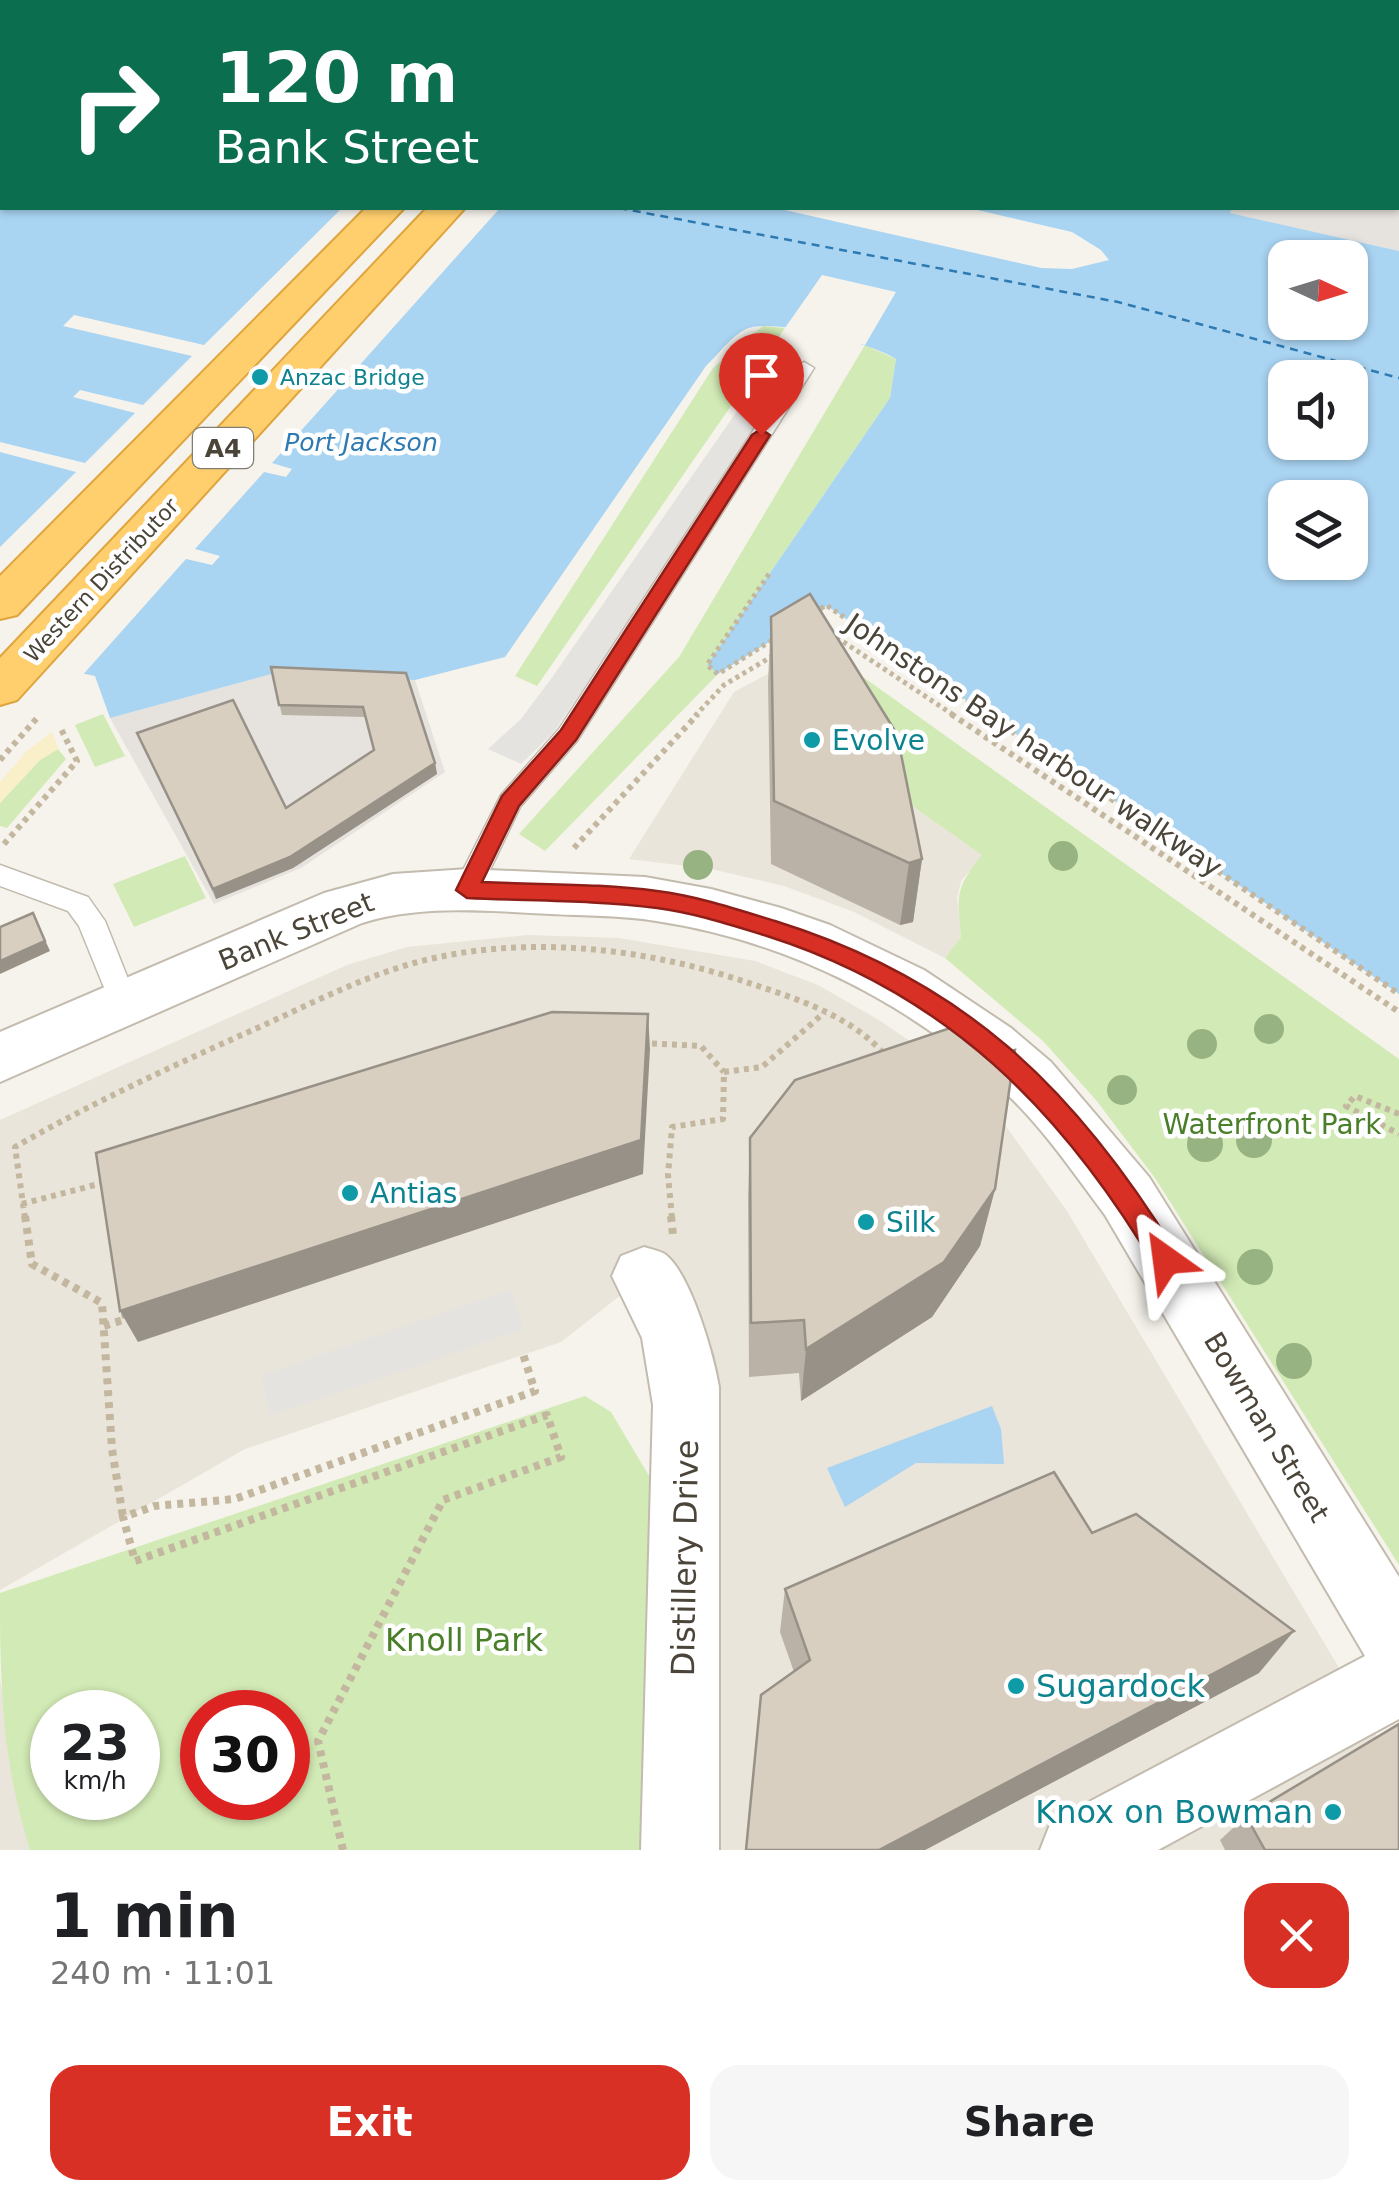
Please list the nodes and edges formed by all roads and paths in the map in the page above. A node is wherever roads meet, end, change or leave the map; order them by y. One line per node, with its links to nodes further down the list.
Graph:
1 (384, 210): 5 (highway, Western Distributor / A4)
2 (445, 210): 10 (highway, Western Distributor / A4)
3 (804, 368): 14 (lane)
4 (769, 574): 8 (path)
5 (0, 604)
6 (811, 615): 16 (path)
7 (822, 628): 19 (path, Johnstons Bay harbour walkway)
8 (780, 635)
9 (790, 647): 15 (path)
10 (0, 688)
11 (61, 730): 12 (path)
12 (0, 849)
13 (0, 876): 17 (lane)
14 (467, 890): 15 (street, Bowman Street); 17 (street, Bank Street)
15 (545, 894): 34 (street, Bowman Street)
16 (1399, 994)
17 (124, 1004): 21 (street, Bank Street)
18 (825, 1012): 22 (path); 23 (path); 28 (path)
19 (1399, 1012)
20 (634, 1042): 23 (path)
21 (0, 1058)
22 (871, 1064)
23 (724, 1072): 26 (path)
24 (1399, 1114): 25 (path)
25 (1399, 1134)
26 (668, 1175)
27 (117, 1179): 28 (path)
28 (22, 1204): 31 (path)
29 (644, 1276): 37 (street, Distillery Drive)
30 (123, 1301): 31 (path)
31 (104, 1326): 33 (path)
32 (523, 1354): 33 (path)
33 (123, 1517): 36 (path)
34 (1399, 1644)
35 (1399, 1678): 38 (street)
36 (343, 1850)
37 (680, 1850)
38 (1079, 1850)

